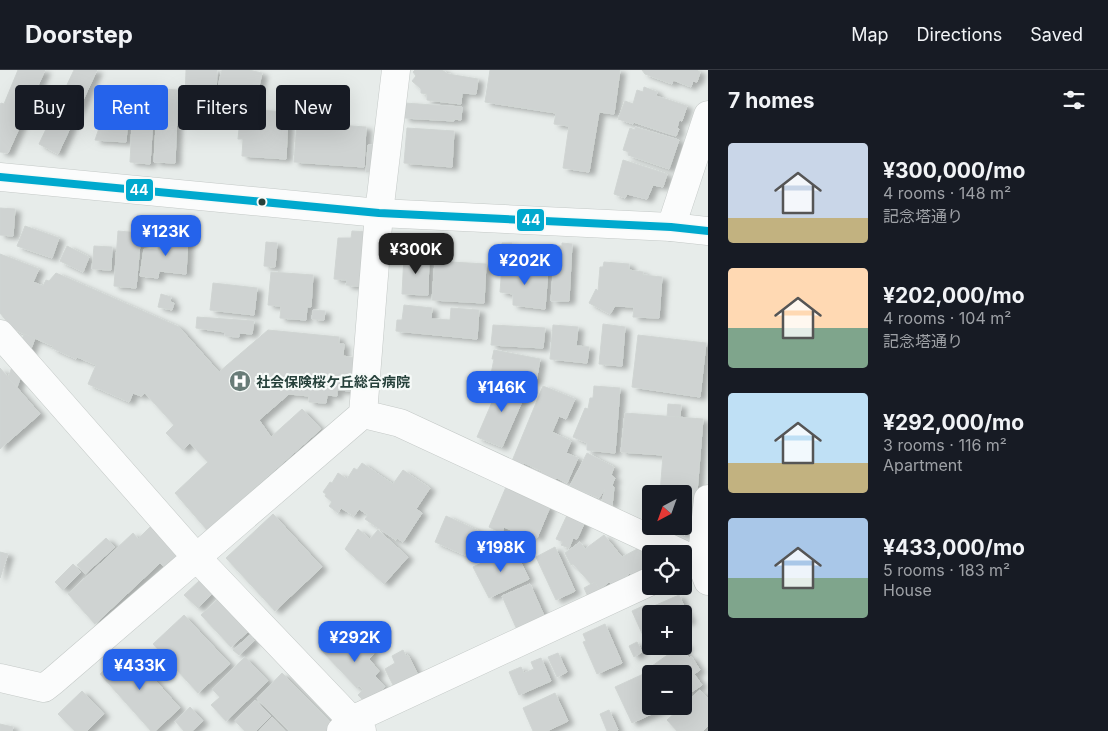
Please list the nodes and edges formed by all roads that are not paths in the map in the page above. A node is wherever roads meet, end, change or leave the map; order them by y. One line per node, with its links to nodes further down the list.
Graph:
1 (396, 70): 4 (street)
2 (708, 115): 5 (street)
3 (0, 177): 4 (street)
4 (379, 213): 5 (street); 8 (street)
5 (671, 227): 6 (street)
6 (708, 231)
7 (0, 334): 10 (street)
8 (363, 414): 10 (street); 11 (street)
9 (708, 499): 11 (street)
10 (196, 557): 13 (street); 14 (street)
11 (694, 563)
12 (642, 585): 14 (street)
13 (0, 678)
14 (351, 727)

